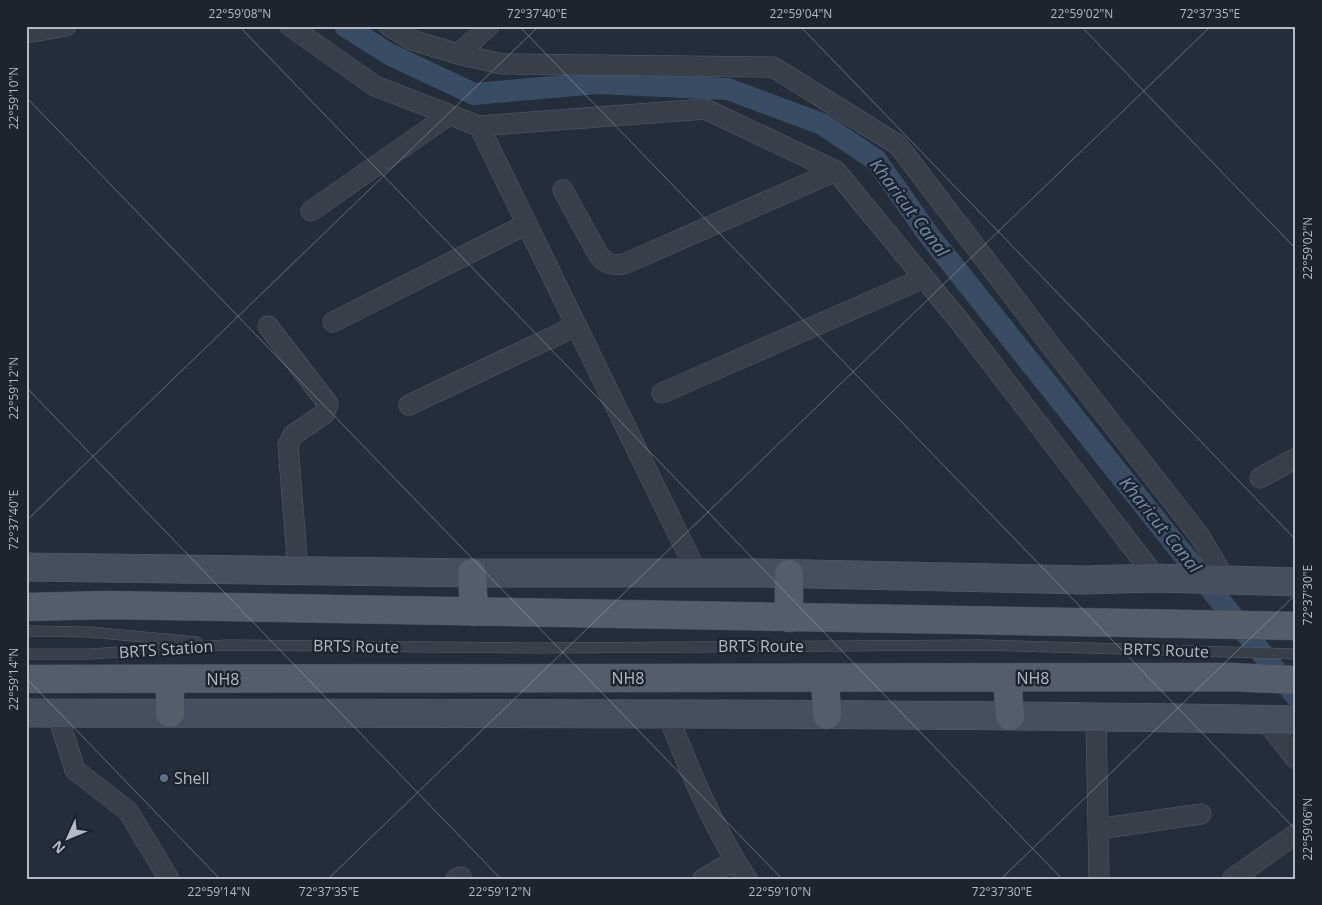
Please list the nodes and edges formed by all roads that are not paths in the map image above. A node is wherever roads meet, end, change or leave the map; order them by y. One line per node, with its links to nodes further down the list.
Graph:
1 (66, 26): 5 (street)
2 (290, 26): 7 (street)
3 (389, 26): 6 (street)
4 (489, 26): 6 (street)
5 (26, 33)
6 (458, 54): 28 (street)
7 (449, 115): 8 (street); 11 (street)
8 (479, 126): 9 (street); 12 (street)
9 (836, 171): 10 (street); 13 (street)
10 (564, 190)
11 (311, 211)
12 (527, 224): 14 (street); 16 (street)
13 (924, 278): 17 (street); 27 (street)
14 (333, 322)
15 (268, 326): 23 (street)
16 (576, 326): 18 (street); 25 (street)
17 (662, 393)
18 (409, 405)
19 (1296, 458): 20 (street)
20 (1260, 478)
21 (26, 567): 22 (street)
22 (107, 567): 23 (street); 30 (street)
23 (298, 570): 24 (street)
24 (472, 573): 25 (street); 32 (main road)
25 (697, 573): 26 (street)
26 (790, 574): 27 (street); 33 (main road)
27 (1156, 578): 28 (street)
28 (1225, 579): 29 (street)
29 (1296, 582)
30 (108, 605): 31 (main road); 32 (main road)
31 (26, 607)
32 (474, 612): 33 (main road)
33 (789, 618): 34 (main road)
34 (1296, 626)
35 (26, 631): 36 (lane, BRTS Station)
36 (226, 645): 37 (lane, BRTS Station); 38 (lane, BRTS Route)
37 (26, 654)
38 (1296, 654)
39 (825, 678): 40 (main road, NH8); 42 (main road, NH8); 48 (main road)
40 (1007, 678): 43 (main road, NH8); 49 (main road)
41 (26, 679): 42 (main road, NH8)
42 (170, 679): 46 (main road)
43 (1296, 680)
44 (26, 713): 45 (street)
45 (57, 713): 46 (street); 57 (street)
46 (170, 713): 47 (street)
47 (668, 715): 48 (street); 56 (street)
48 (826, 715): 49 (street)
49 (1010, 716): 50 (street)
50 (1096, 717): 51 (street); 54 (street)
51 (1281, 720): 52 (street)
52 (1296, 759)
53 (1201, 814): 54 (street)
54 (1098, 829): 60 (street)
55 (1296, 834): 61 (street)
56 (735, 860): 58 (street); 59 (street)
57 (170, 879)
58 (703, 879)
59 (747, 879)
60 (1099, 879)
61 (1232, 879)

